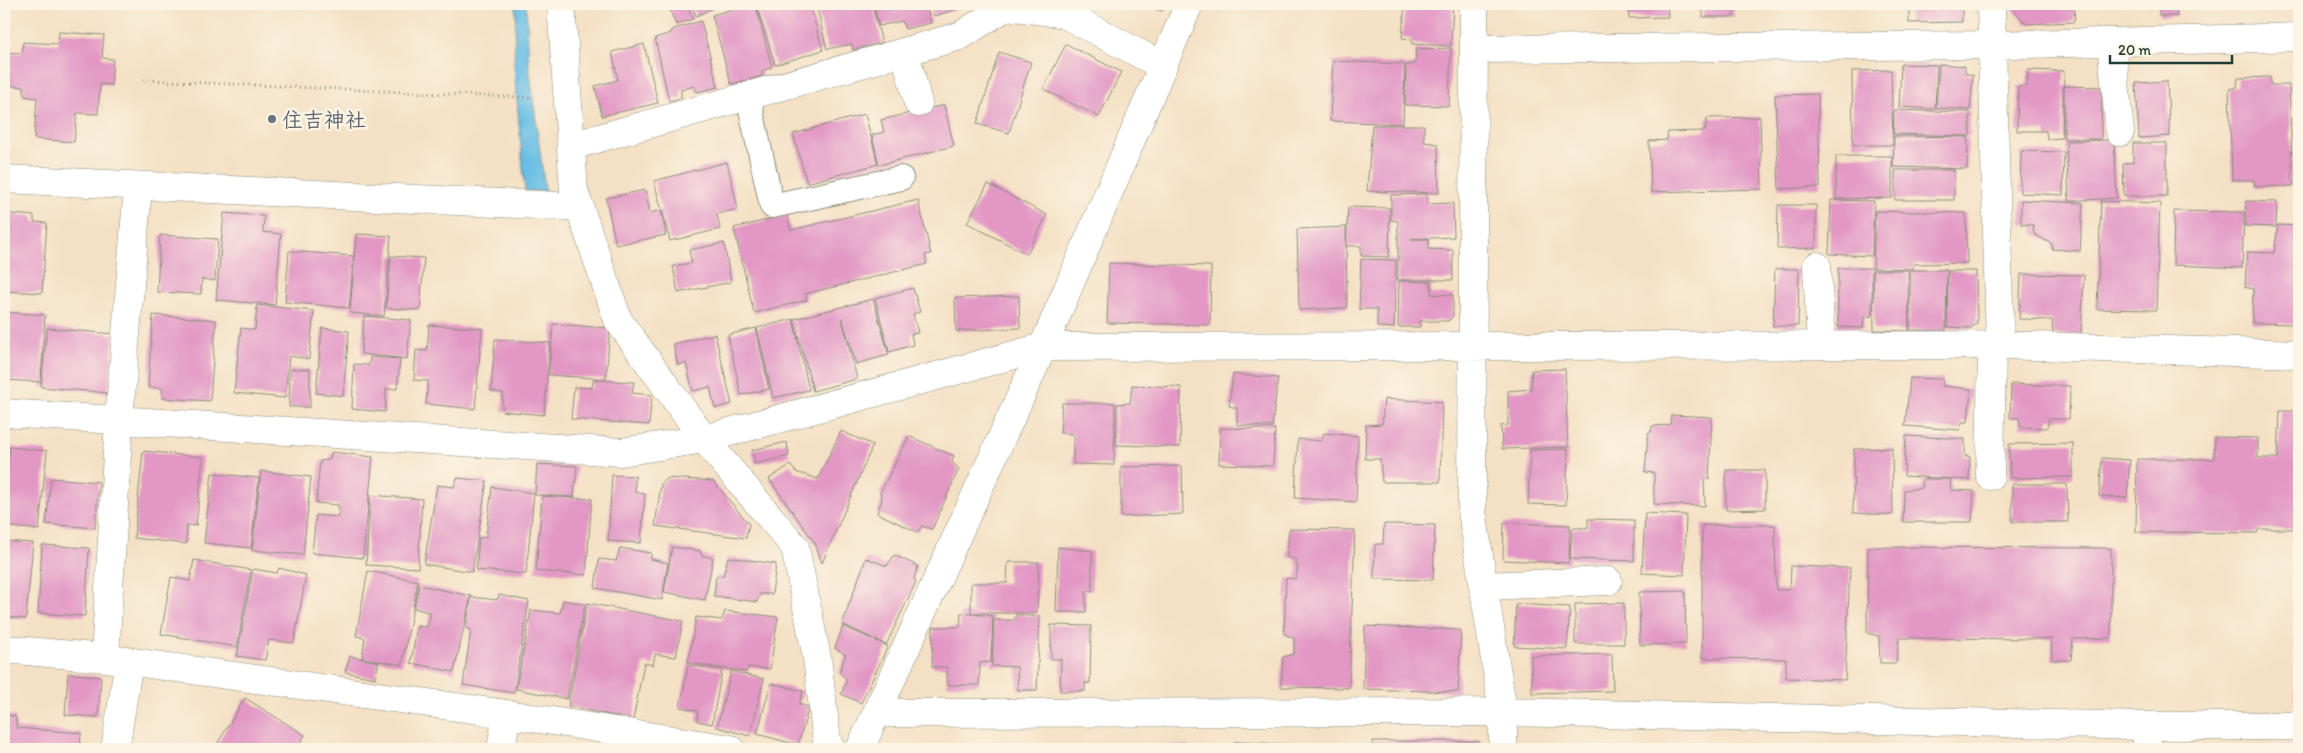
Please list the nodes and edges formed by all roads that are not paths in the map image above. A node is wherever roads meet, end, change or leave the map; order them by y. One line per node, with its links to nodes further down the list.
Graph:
1 (561, 4): 15 (street)
2 (1189, 4): 11 (street)
3 (1474, 4): 9 (street)
4 (1991, 4): 8 (street)
5 (976, 16): 10 (street); 11 (street)
6 (2299, 37): 7 (street)
7 (2111, 42): 8 (street); 14 (street)
8 (1992, 45): 9 (street); 23 (street)
9 (1474, 49): 21 (street)
10 (905, 52): 12 (street); 13 (street)
11 (1163, 66): 24 (street)
12 (748, 96): 15 (street); 16 (lane)
13 (918, 103)
14 (2120, 132)
15 (571, 146): 19 (street)
16 (901, 178)
17 (4, 179): 18 (street)
18 (138, 186): 19 (street); 27 (street)
19 (580, 207): 28 (street)
20 (1817, 266): 22 (street)
21 (1474, 344): 22 (street); 24 (street); 31 (street)
22 (1821, 345): 23 (street)
23 (1996, 345): 25 (street); 29 (street)
24 (1044, 347): 28 (street); 35 (street)
25 (2299, 354)
26 (4, 413): 27 (street)
27 (119, 420): 28 (street); 33 (street)
28 (704, 439): 42 (street)
29 (1990, 476)
30 (1608, 581): 31 (street)
31 (1483, 586): 34 (street)
32 (4, 649): 33 (street)
33 (117, 659): 36 (street); 39 (street)
34 (1503, 712): 35 (street); 38 (street); 44 (street)
35 (878, 713): 43 (street)
36 (507, 714): 40 (street); 41 (street)
37 (2299, 726): 38 (street)
38 (2147, 737)
39 (115, 749)
40 (501, 749)
41 (731, 749)
42 (831, 749)
43 (860, 749)
44 (1503, 749)

